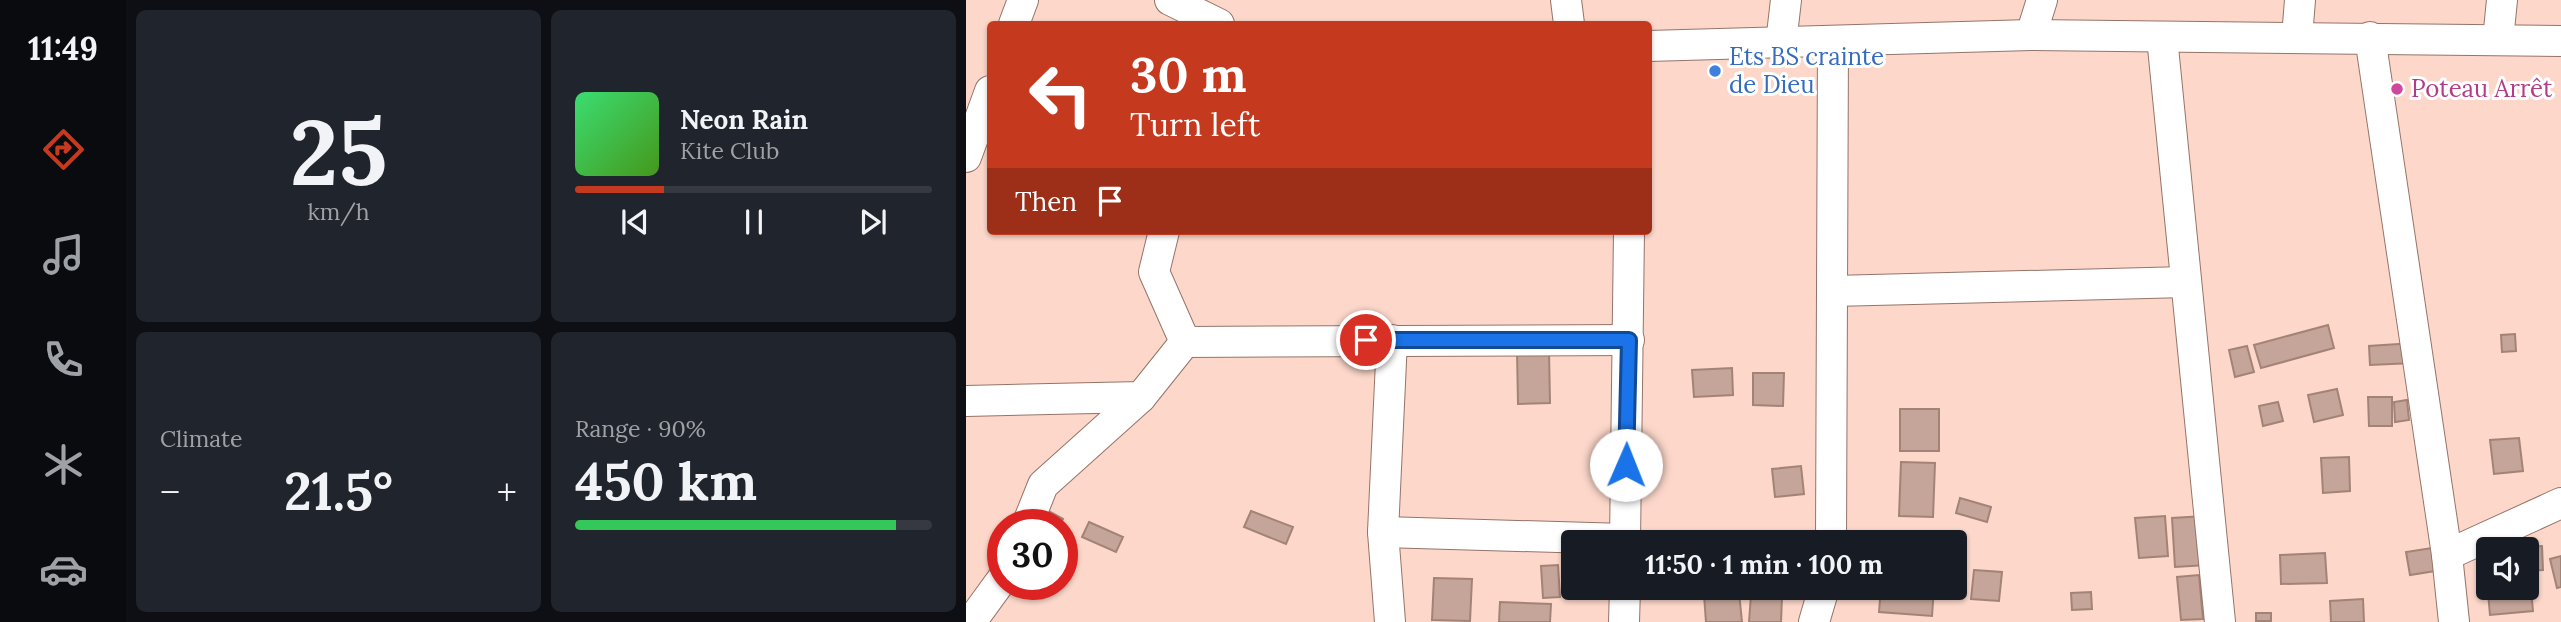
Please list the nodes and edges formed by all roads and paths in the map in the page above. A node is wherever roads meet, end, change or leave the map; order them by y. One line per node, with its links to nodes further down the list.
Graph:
1 (1023, 0): 8 (street)
2 (1170, 0): 9 (street)
3 (1566, 0): 10 (street)
4 (1786, 0): 18 (street)
5 (2042, 0): 11 (street)
6 (2300, 0): 13 (street)
7 (2502, 0): 15 (street)
8 (1015, 21)
9 (1213, 21)
10 (1569, 21)
11 (2031, 35): 12 (street); 16 (street)
12 (2162, 37): 13 (street); 24 (street)
13 (2297, 37): 14 (street)
14 (2370, 37): 15 (street); 37 (street)
15 (2498, 40): 17 (street)
16 (1833, 41): 18 (street); 25 (street)
17 (2561, 41)
18 (1782, 43): 19 (street)
19 (1652, 46)
20 (987, 99): 21 (street)
21 (966, 157)
22 (1163, 235): 28 (street)
23 (1629, 235): 27 (street)
24 (2186, 282): 25 (street); 45 (street)
25 (1833, 291): 34 (street)
26 (1392, 340): 27 (street); 28 (street); 35 (street)
27 (1629, 340): 33 (street)
28 (1185, 342): 29 (street)
29 (1141, 397): 30 (street); 32 (street)
30 (966, 401)
31 (2561, 503): 37 (street)
32 (1033, 509)
33 (1625, 530)
34 (1831, 530)
35 (1383, 531): 36 (street); 42 (street)
36 (1561, 538)
37 (2447, 555): 46 (street)
38 (987, 600): 41 (street)
39 (1625, 600): 43 (street)
40 (1820, 600): 44 (street)
41 (971, 622)
42 (1390, 622)
43 (1624, 622)
44 (1814, 622)
45 (2220, 622)
46 (2454, 622)

